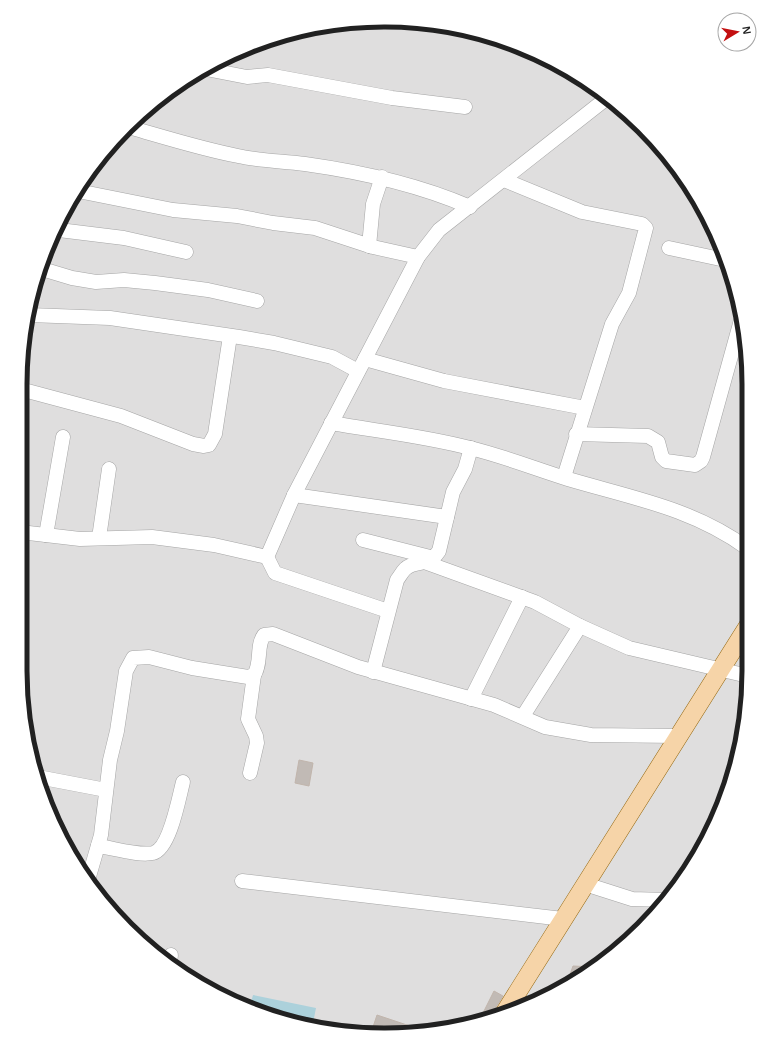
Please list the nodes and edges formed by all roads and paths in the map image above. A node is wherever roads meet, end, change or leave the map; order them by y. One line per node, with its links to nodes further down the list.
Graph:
1 (214, 71): 3 (street)
2 (603, 102): 6 (street)
3 (465, 107)
4 (135, 129): 5 (street)
5 (382, 177): 8 (street); 10 (street)
6 (504, 180): 8 (street); 23 (street)
7 (84, 191): 10 (street)
8 (470, 207): 13 (street)
9 (62, 230): 12 (street)
10 (370, 246): 13 (street)
11 (669, 248): 14 (street)
12 (186, 252)
13 (418, 257): 20 (street)
14 (719, 259)
15 (46, 270): 16 (street)
16 (257, 301)
17 (34, 315): 19 (street)
18 (738, 331): 25 (street)
19 (230, 336): 21 (street); 22 (street)
20 (365, 359): 21 (street); 23 (street)
21 (358, 371): 24 (street)
22 (27, 391)
23 (585, 408): 25 (street)
24 (330, 423): 27 (street); 30 (street)
25 (576, 434): 29 (street)
26 (63, 438): 33 (street)
27 (471, 448): 29 (street); 31 (street)
28 (110, 469): 34 (street)
29 (564, 477): 36 (street)
30 (294, 495): 31 (street); 37 (street)
31 (447, 517): 38 (street)
32 (27, 533): 33 (street)
33 (46, 535): 34 (street)
34 (100, 538): 37 (street)
35 (364, 540): 38 (street)
36 (742, 544)
37 (267, 557): 40 (street)
38 (431, 560): 39 (street); 40 (street)
39 (522, 597): 41 (street); 47 (street)
40 (388, 611): 44 (street)
41 (580, 626): 43 (street); 48 (street)
42 (742, 635): 43 (main road)
43 (719, 670): 46 (street); 49 (main road)
44 (373, 672): 45 (street); 47 (street)
45 (254, 675): 50 (street); 53 (street)
46 (742, 675)
47 (471, 699): 48 (street)
48 (523, 716): 49 (street)
49 (678, 736): 57 (main road)
50 (250, 773)
51 (44, 778): 53 (street)
52 (183, 782): 54 (street)
53 (106, 790): 54 (street)
54 (98, 846): 55 (street)
55 (90, 873)
56 (242, 881): 59 (street)
57 (585, 884): 58 (street); 59 (main road)
58 (658, 900)
59 (564, 919): 60 (main road)
60 (509, 1005)

